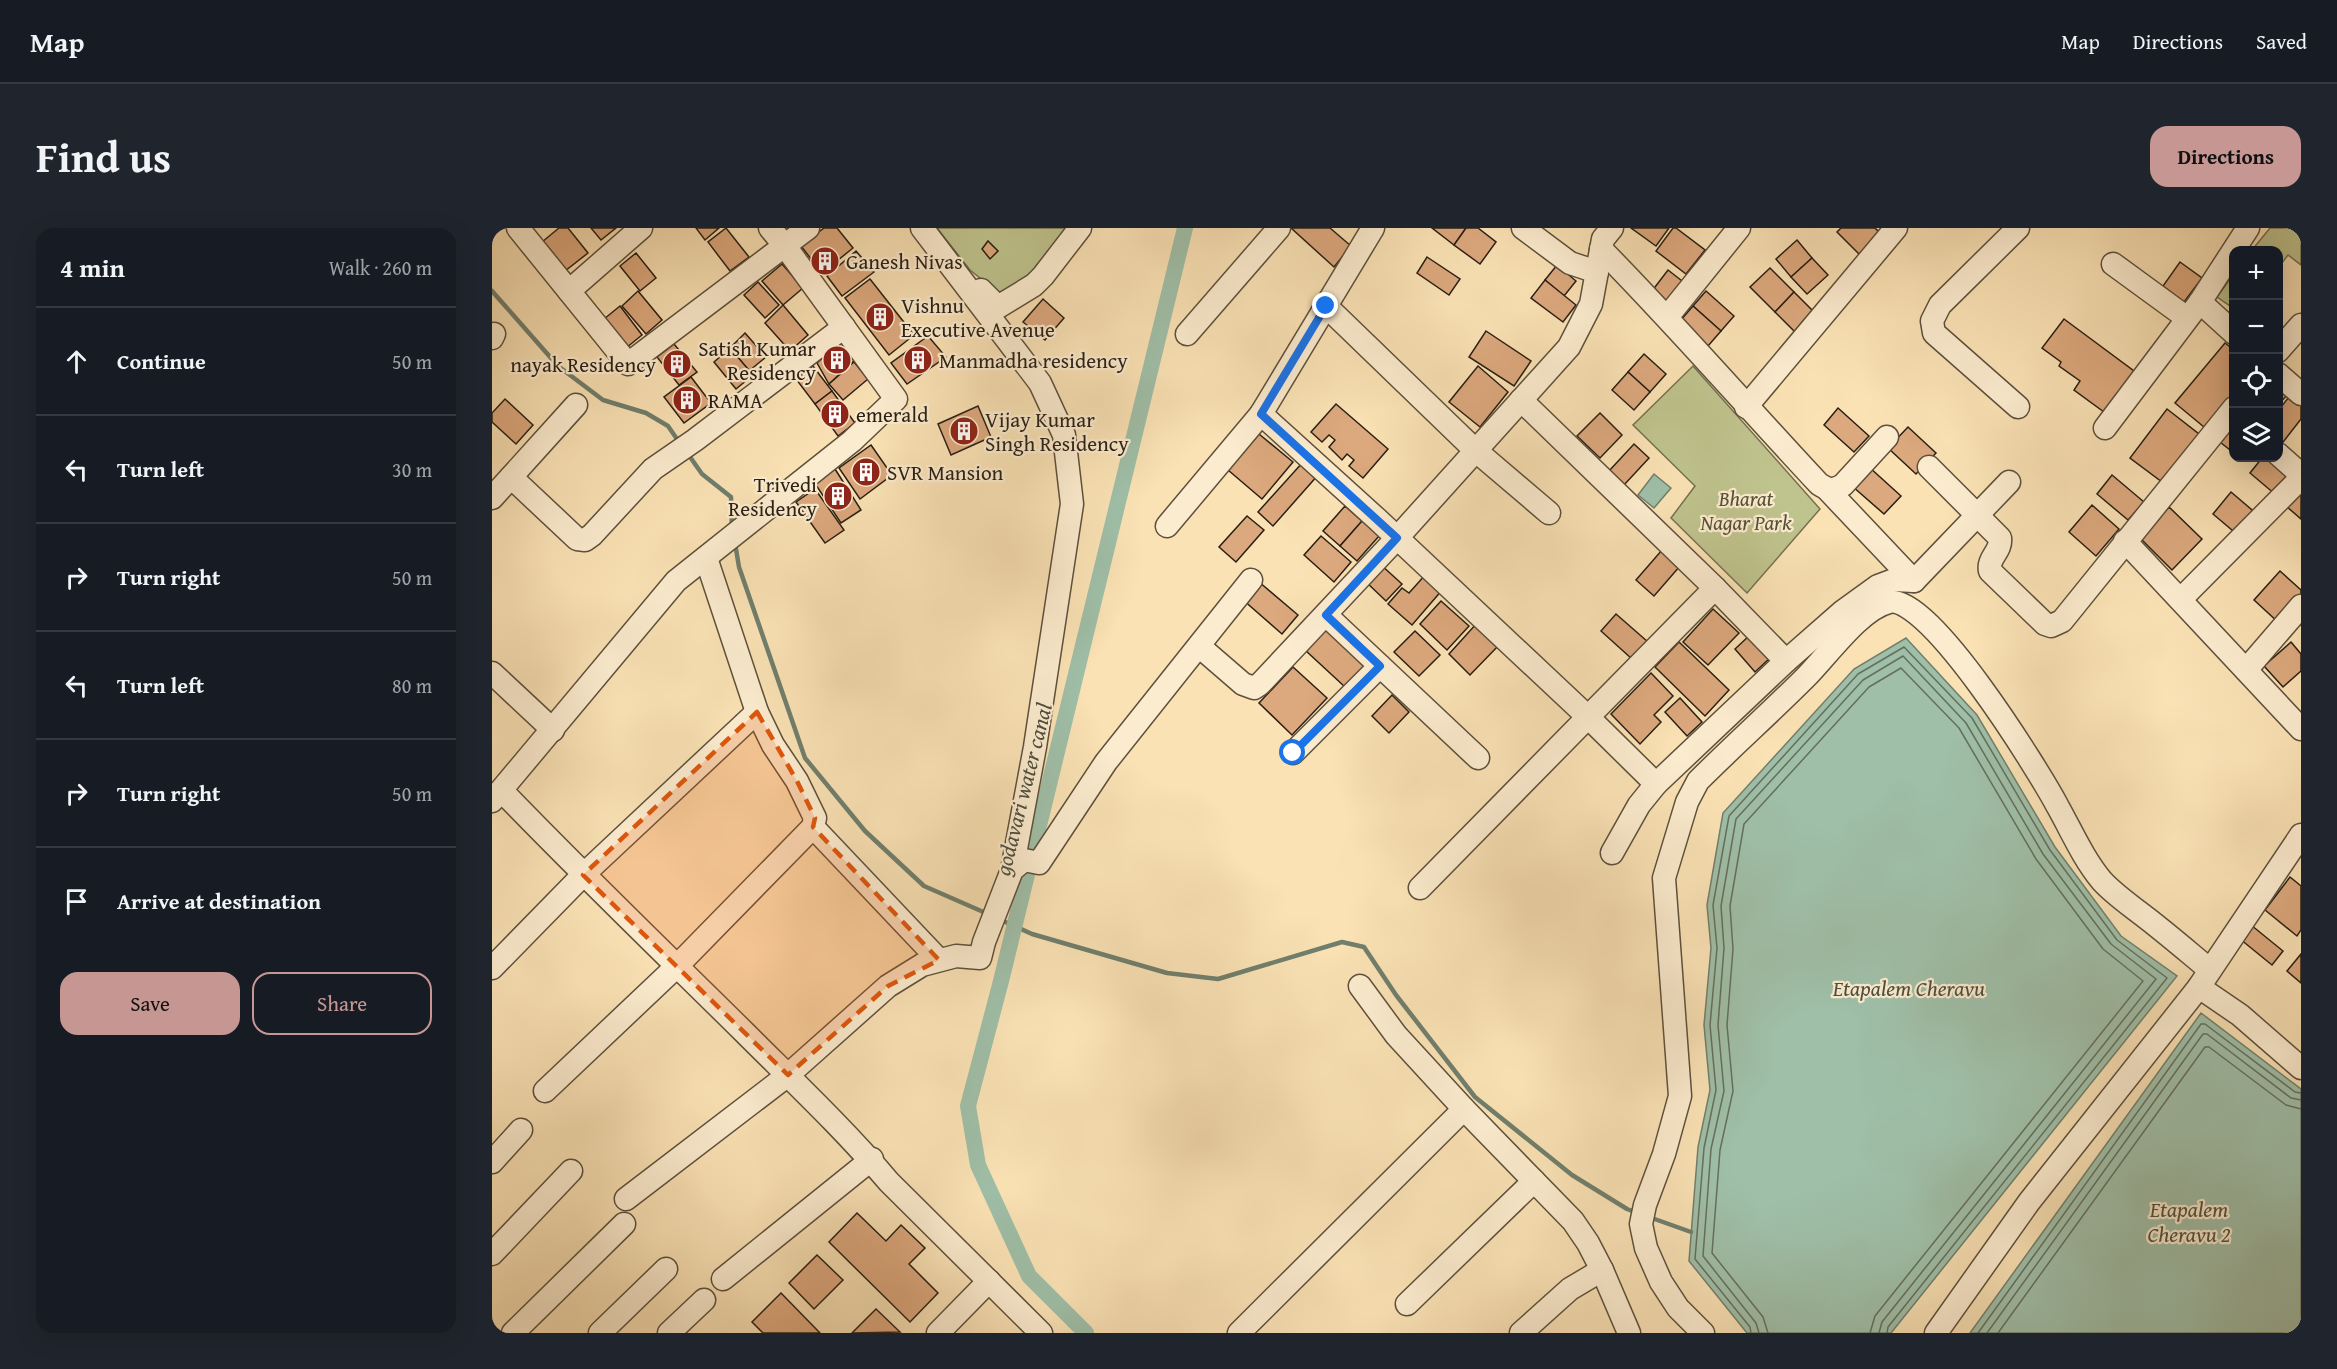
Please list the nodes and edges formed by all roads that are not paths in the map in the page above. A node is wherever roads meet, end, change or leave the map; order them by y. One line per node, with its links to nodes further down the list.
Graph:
1 (518, 228): 20 (street)
2 (642, 228): 20 (street)
3 (770, 228): 16 (street)
4 (808, 228): 16 (street)
5 (922, 228): 74 (street)
6 (933, 228): 7 (street)
7 (1080, 228)
8 (1279, 228): 27 (street)
9 (1523, 228): 19 (street)
10 (1612, 228): 17 (street)
11 (1739, 228): 23 (street)
12 (1896, 228): 33 (street)
13 (2018, 228): 34 (street)
14 (2248, 228): 22 (street)
15 (1369, 229): 21 (street)
16 (785, 246): 20 (street); 25 (street)
17 (1601, 249): 19 (street); 23 (street)
18 (2113, 264): 22 (street)
19 (1597, 272): 31 (street)
20 (569, 291)
21 (1326, 306): 35 (street); 39 (street)
22 (2193, 310): 26 (street); 37 (street)
23 (1668, 316): 33 (street)
24 (2301, 325): 28 (street)
25 (844, 327): 42 (street); 51 (street)
26 (2229, 330)
27 (1187, 334)
28 (2283, 345)
29 (2283, 378): 30 (street)
30 (2301, 394)
31 (1521, 400): 39 (street); 54 (street)
32 (576, 405): 42 (street)
33 (1746, 407): 44 (street)
34 (2018, 407)
35 (1261, 414): 48 (street); 49 (street)
36 (2229, 416): 50 (street)
37 (2105, 428)
38 (1887, 437): 44 (street)
39 (1475, 450): 46 (street); 49 (street)
40 (2283, 458): 55 (street)
41 (1929, 467): 47 (street)
42 (511, 477): 45 (street)
43 (2009, 482): 47 (street)
44 (1827, 489): 53 (street)
45 (492, 498)
46 (1549, 513)
47 (1978, 515): 50 (street); 53 (street)
48 (1167, 526)
49 (1397, 538): 57 (street); 64 (street)
50 (2125, 541): 55 (street)
51 (706, 558): 63 (street); 66 (street)
52 (1251, 580): 58 (street)
53 (1914, 581): 59 (street)
54 (1715, 588): 59 (street); 64 (street)
55 (2181, 599): 61 (street)
56 (2301, 606): 61 (street)
57 (1326, 615): 58 (street); 60 (street)
58 (1199, 646): 74 (street)
59 (1786, 661): 69 (street)
60 (1380, 666): 67 (street); 68 (street)
61 (2246, 670): 65 (street)
62 (492, 673): 66 (street)
63 (757, 712): 71 (street); 75 (street)
64 (1588, 717): 69 (street); 76 (street)
65 (2301, 729)
66 (553, 730): 70 (street)
67 (1293, 753)
68 (1478, 758)
69 (1656, 784): 73 (street)
70 (497, 796): 75 (street)
71 (813, 827): 77 (street); 78 (street)
72 (2301, 836): 80 (street)
73 (1612, 853)
74 (1025, 864): 77 (street)
75 (584, 875): 78 (street); 79 (street)
76 (1420, 888)
77 (939, 960): 83 (street)
78 (677, 966): 83 (street); 84 (street)
79 (492, 968)
80 (2204, 978): 82 (street); 108 (street); 109 (street)
81 (1360, 986): 85 (street)
82 (2301, 1068)
83 (788, 1076): 88 (street); 91 (street)
84 (545, 1091)
85 (1464, 1109): 90 (street); 105 (street)
86 (521, 1130): 87 (street)
87 (492, 1162)
88 (880, 1170): 96 (street); 97 (street)
89 (572, 1172): 93 (street)
90 (1534, 1181): 95 (street); 99 (street)
91 (626, 1199)
92 (624, 1224): 100 (street)
93 (492, 1254)
94 (666, 1269): 101 (street)
95 (1602, 1270): 106 (street); 107 (street)
96 (723, 1279)
97 (989, 1281): 103 (street); 104 (street)
98 (704, 1300): 102 (street)
99 (1407, 1304)
100 (513, 1333)
101 (600, 1333)
102 (669, 1333)
103 (938, 1333)
104 (1041, 1333)
105 (1239, 1333)
106 (1521, 1333)
107 (1629, 1333)
108 (1702, 1333)
109 (1936, 1333)

